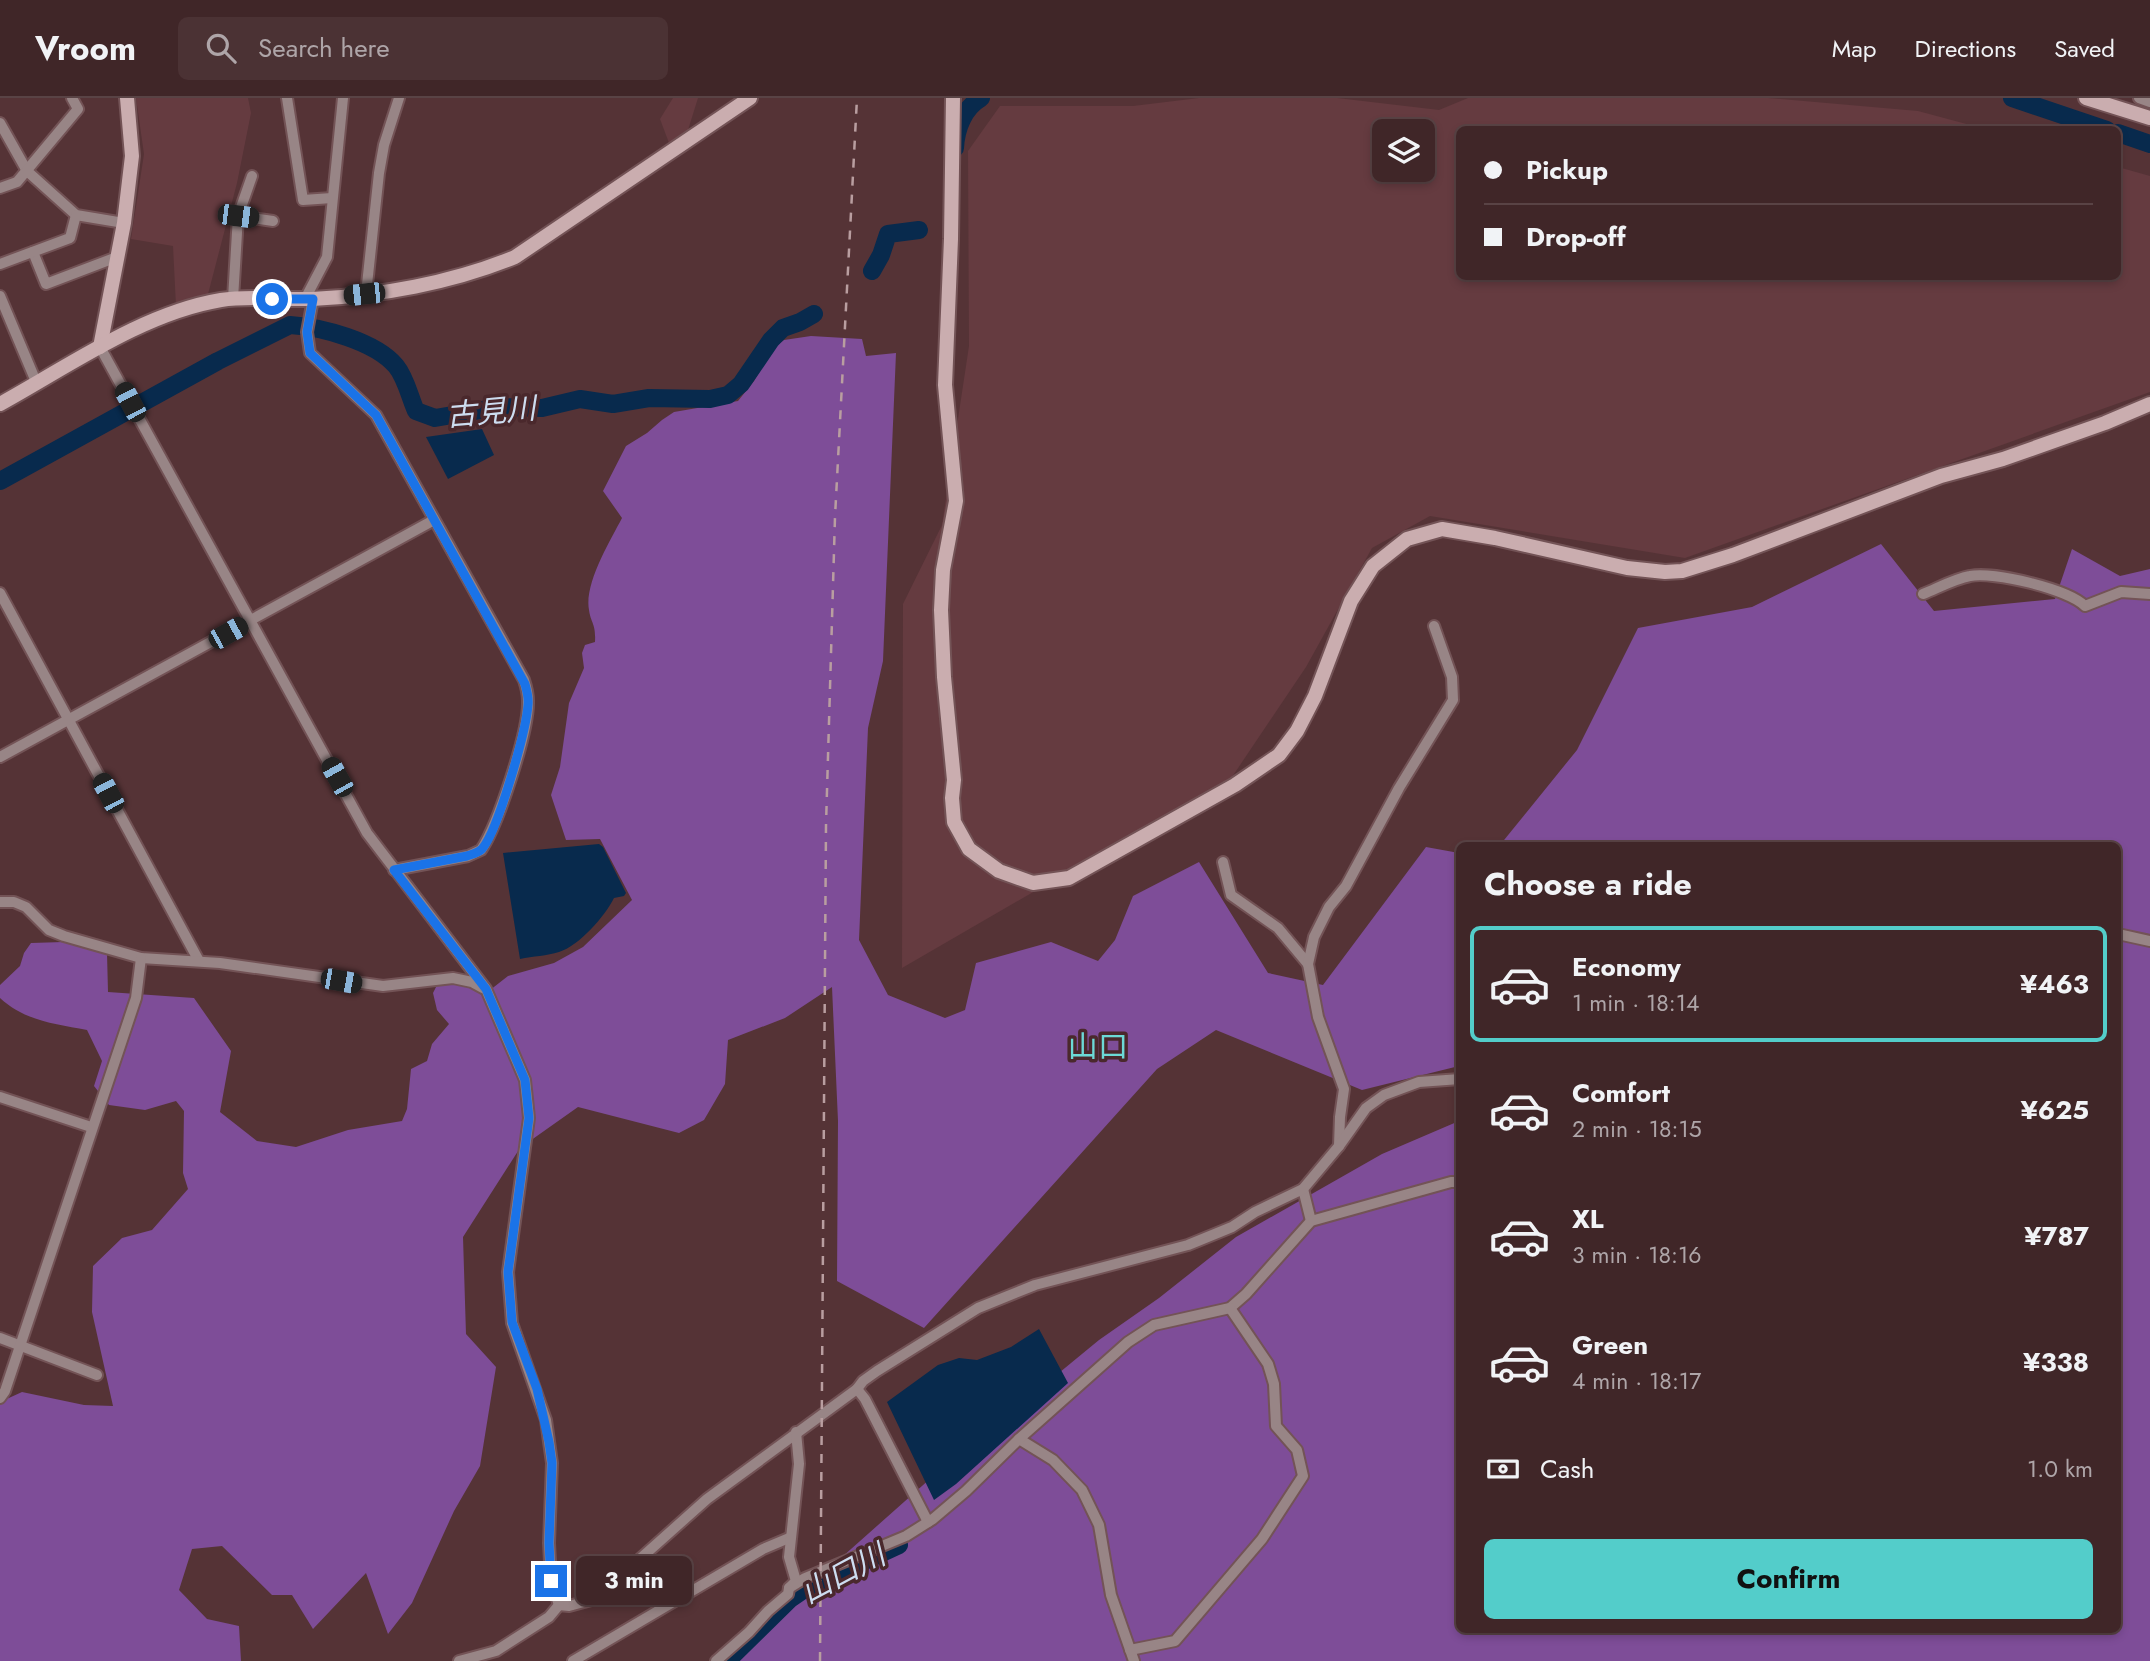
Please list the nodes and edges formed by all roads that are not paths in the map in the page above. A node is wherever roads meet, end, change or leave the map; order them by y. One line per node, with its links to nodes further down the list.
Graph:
1 (72, 98): 13 (street)
2 (127, 98): 20 (street)
3 (287, 98): 16 (street)
4 (343, 98): 16 (street)
5 (399, 98): 24 (street)
6 (750, 98): 24 (street)
7 (953, 98): 33 (street)
8 (2086, 98): 11 (street)
9 (2139, 98): 10 (street)
10 (2150, 102)
11 (2150, 118)
12 (0, 122): 13 (street)
13 (27, 171): 15 (street); 17 (street)
14 (253, 176): 18 (street)
15 (0, 188)
16 (332, 198): 27 (street)
17 (76, 215): 20 (street); 21 (street)
18 (238, 216): 19 (street); 26 (street)
19 (273, 221)
20 (124, 223): 22 (street)
21 (33, 252): 22 (street); 23 (street)
22 (117, 257): 30 (street)
23 (0, 264)
24 (366, 294): 27 (street)
25 (0, 296): 28 (street)
26 (233, 299): 27 (street); 30 (street)
27 (309, 299): 34 (street)
28 (13, 327): 29 (street); 31 (street)
29 (0, 332)
30 (100, 347): 31 (street); 38 (street)
31 (37, 384): 32 (street)
32 (0, 404)
33 (2150, 404)
34 (434, 520): 38 (street); 43 (street)
35 (0, 593): 40 (street)
36 (1923, 594): 37 (street)
37 (2150, 594)
38 (251, 621): 40 (street); 43 (street)
39 (1434, 626): 49 (street)
40 (69, 721): 41 (street); 48 (street)
41 (0, 757)
42 (1223, 862): 49 (street)
43 (394, 870): 50 (street)
44 (0, 902): 47 (street)
45 (2121, 935): 46 (street)
46 (2150, 941)
47 (141, 958): 48 (street); 53 (street)
48 (199, 961): 50 (street)
49 (1308, 964): 54 (street)
50 (486, 989): 69 (street)
51 (1456, 1079): 54 (street)
52 (0, 1097): 53 (street)
53 (91, 1127): 60 (street)
54 (1339, 1146): 56 (street)
55 (1456, 1182): 57 (street)
56 (1303, 1189): 57 (street); 62 (street)
57 (1311, 1221): 58 (street)
58 (1230, 1308): 65 (street); 70 (street)
59 (0, 1338): 60 (street)
60 (19, 1345): 61 (street); 63 (street)
61 (97, 1375)
62 (857, 1389): 64 (street); 66 (street)
63 (0, 1398)
64 (796, 1432): 67 (street); 69 (street)
65 (1019, 1439): 66 (street); 70 (street)
66 (928, 1522): 68 (street)
67 (789, 1538): 68 (street); 72 (street)
68 (789, 1588): 73 (street)
69 (559, 1605): 71 (street)
70 (1132, 1656)
71 (459, 1661)
72 (573, 1661)
73 (716, 1661)

